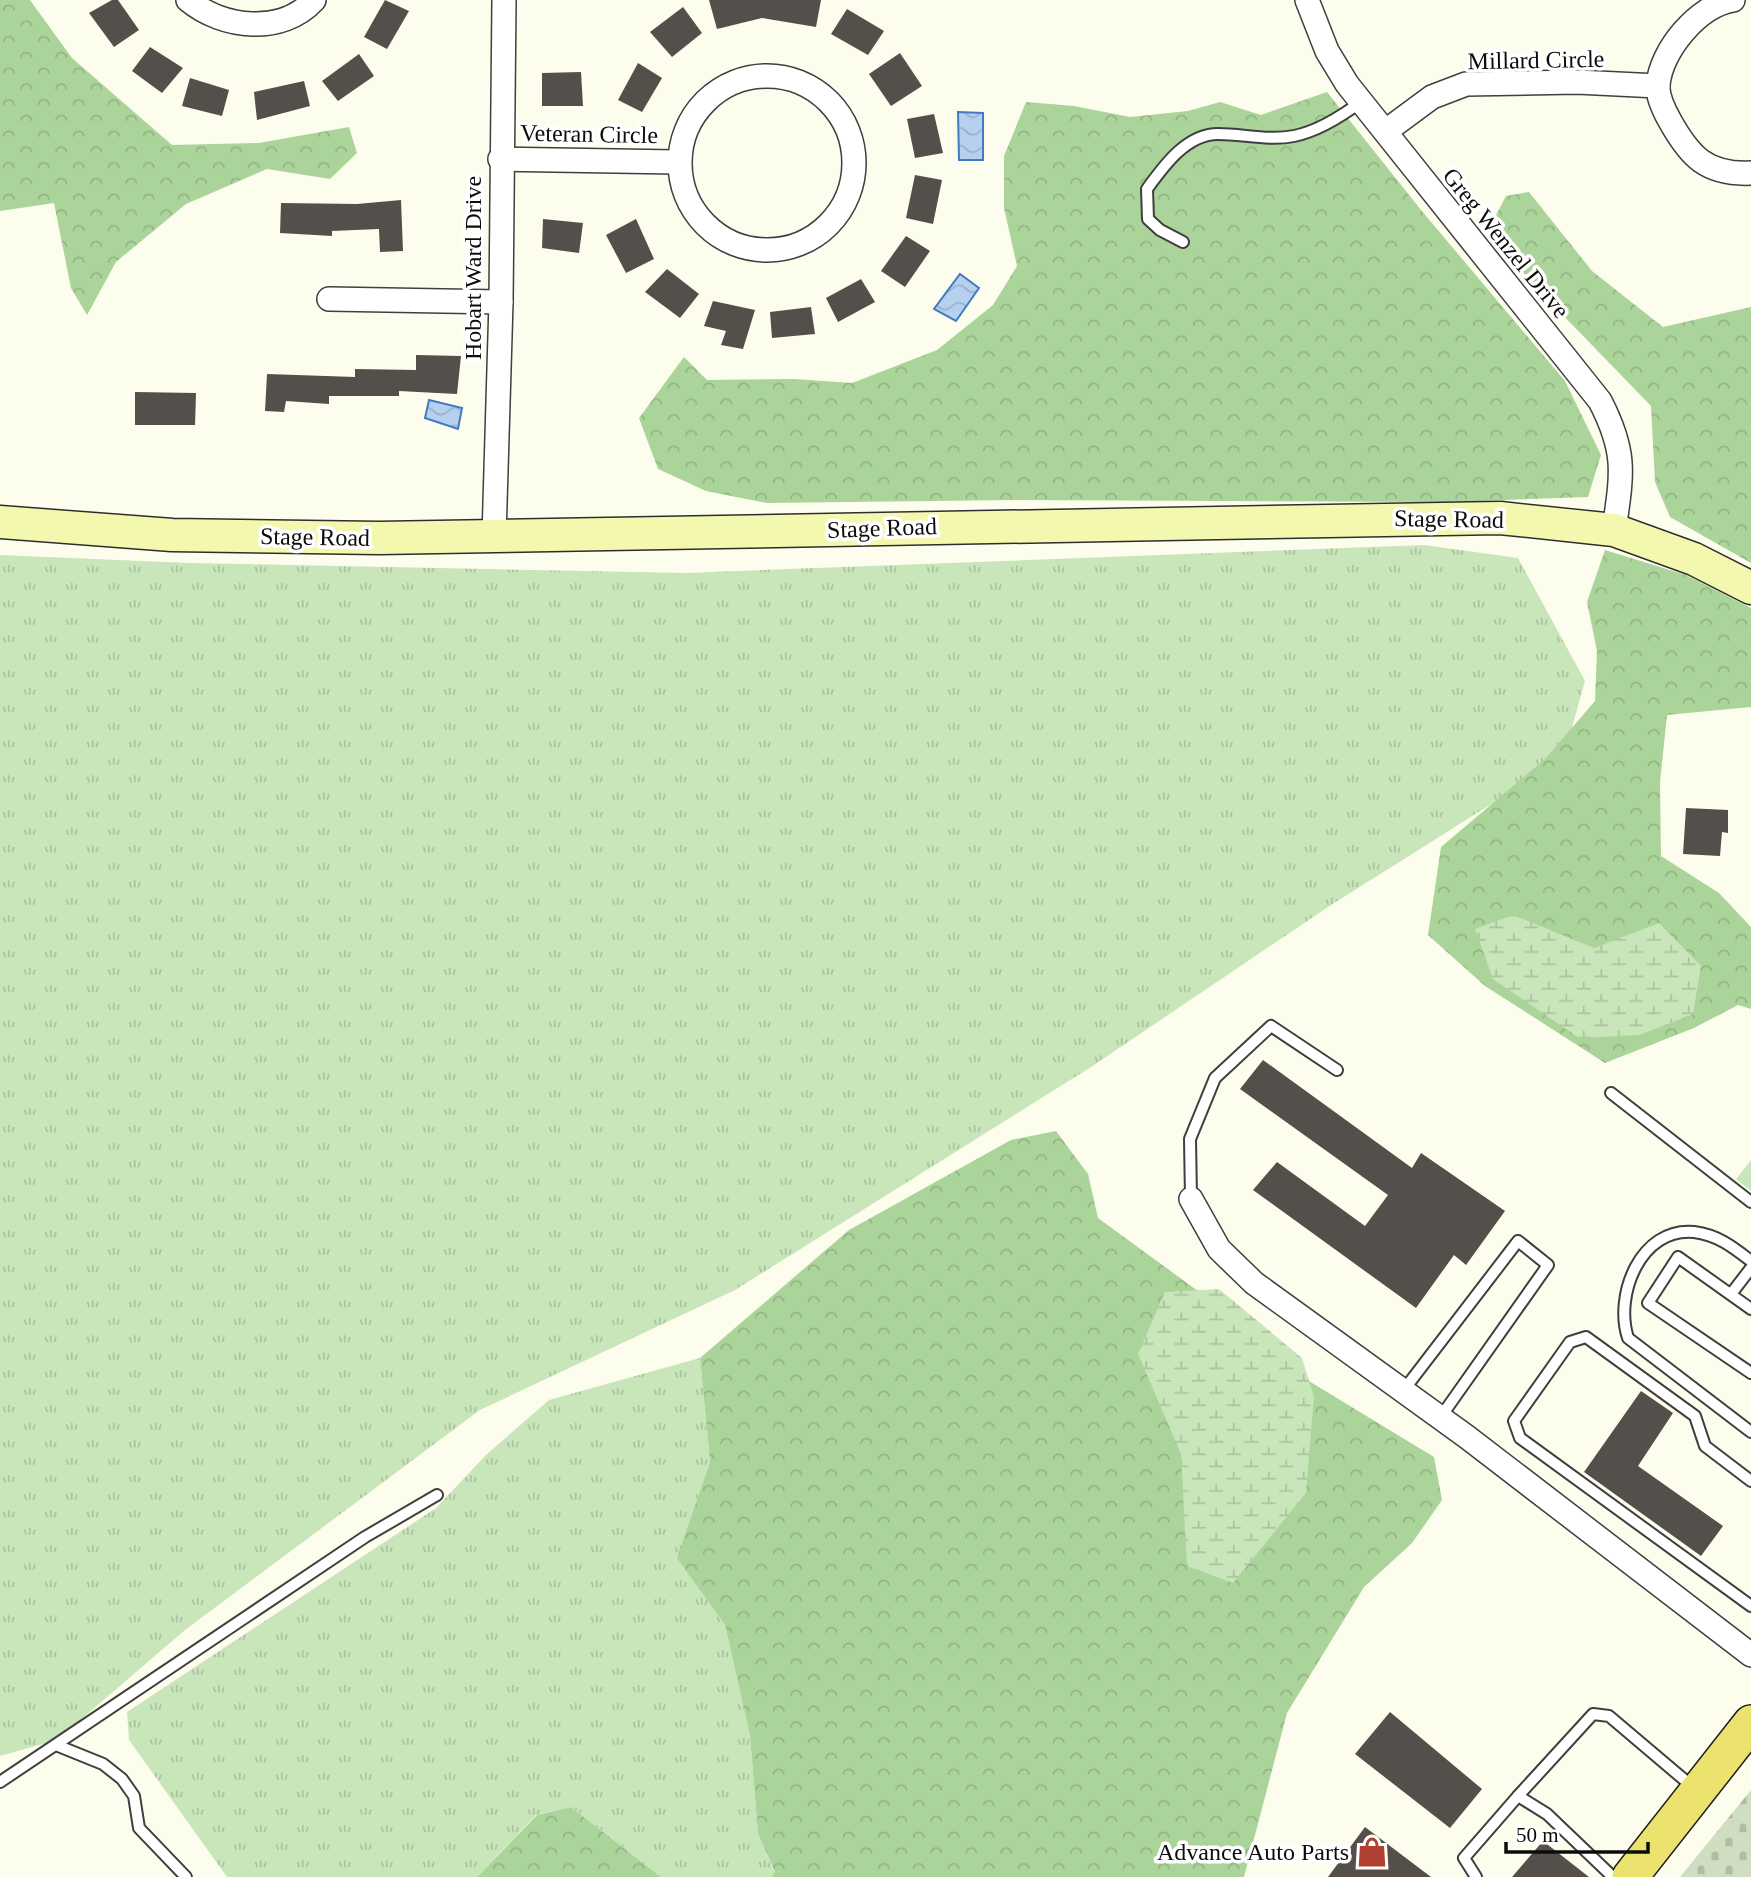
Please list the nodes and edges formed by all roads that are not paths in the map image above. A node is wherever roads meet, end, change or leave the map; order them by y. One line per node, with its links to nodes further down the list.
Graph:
1 (188, 0): 2 (street)
2 (314, 0)
3 (504, 0): 9 (street, Hobart Ward Drive)
4 (1307, 0): 7 (street, Greg Wenzel Drive)
5 (1733, 0): 6 (street)
6 (1658, 86): 8 (street, Millard Circle); 11 (street)
7 (1362, 102): 8 (street, Greg Wenzel Drive); 12 (lane)
8 (1386, 131): 16 (street, Greg Wenzel Drive)
9 (500, 159): 10 (street, Veteran Circle); 14 (street, Hobart Ward Drive)
10 (677, 162): 10 (street)
11 (1751, 173)
12 (1183, 242)
13 (329, 299): 14 (street)
14 (501, 302): 17 (street, Hobart Ward Drive)
15 (0, 522): 17 (street, Stage Road)
16 (1614, 530): 17 (street, Stage Road); 18 (street, Stage Road)
17 (494, 537)
18 (1751, 589)
19 (1337, 1070): 21 (lane)
20 (1611, 1093): 22 (lane)
21 (1191, 1199): 28 (street)
22 (1751, 1202)
23 (1751, 1261): 30 (lane)
24 (1751, 1268): 25 (lane)
25 (1731, 1294): 26 (lane); 27 (lane)
26 (1751, 1309)
27 (1751, 1374)
28 (1403, 1391): 29 (street); 29 (lane)
29 (1440, 1418): 34 (street)
30 (1751, 1432)
31 (1751, 1481): 33 (lane)
32 (437, 1495): 36 (lane)
33 (1751, 1606)
34 (1751, 1654)
35 (1751, 1723): 38 (main road)
36 (56, 1745): 37 (lane); 40 (lane)
37 (0, 1782)
38 (1699, 1791): 39 (lane); 43 (main road)
39 (1518, 1796): 41 (lane); 42 (lane)
40 (186, 1877)
41 (1476, 1877)
42 (1613, 1877)
43 (1630, 1877)

